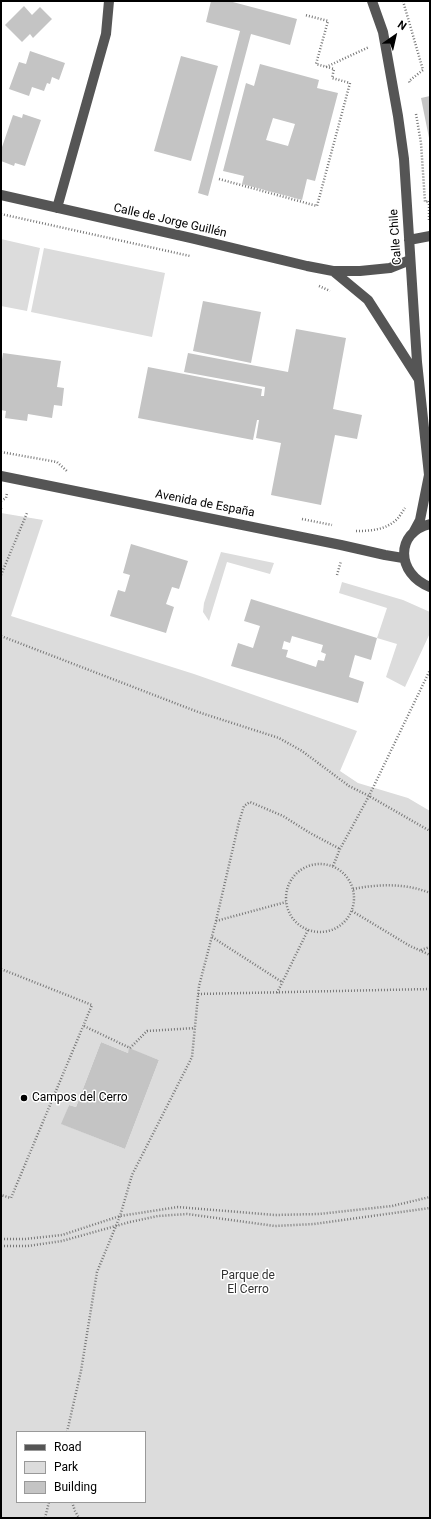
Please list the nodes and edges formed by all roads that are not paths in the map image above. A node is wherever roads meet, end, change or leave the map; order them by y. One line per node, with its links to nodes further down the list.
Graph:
1 (109, 1): 4 (street)
2 (372, 1): 6 (street, Calle Chile)
3 (1, 195): 4 (street, Calle de Jorge Guillén)
4 (57, 208): 8 (street, Calle de Jorge Guillén)
5 (430, 236): 6 (street)
6 (409, 240): 7 (street, Calle Chile)
7 (410, 260): 8 (street, Calle de Jorge Guillén); 9 (street, Calle Chile)
8 (333, 270): 9 (street)
9 (419, 380): 11 (street, Calle Chile)
10 (1, 476): 14 (street, Avenida de España)
11 (430, 476): 13 (street, Calle Chile)
12 (430, 524): 13 (street)
13 (413, 533): 14 (street, Calle Chile)
14 (403, 558): 15 (street)
15 (430, 587)

